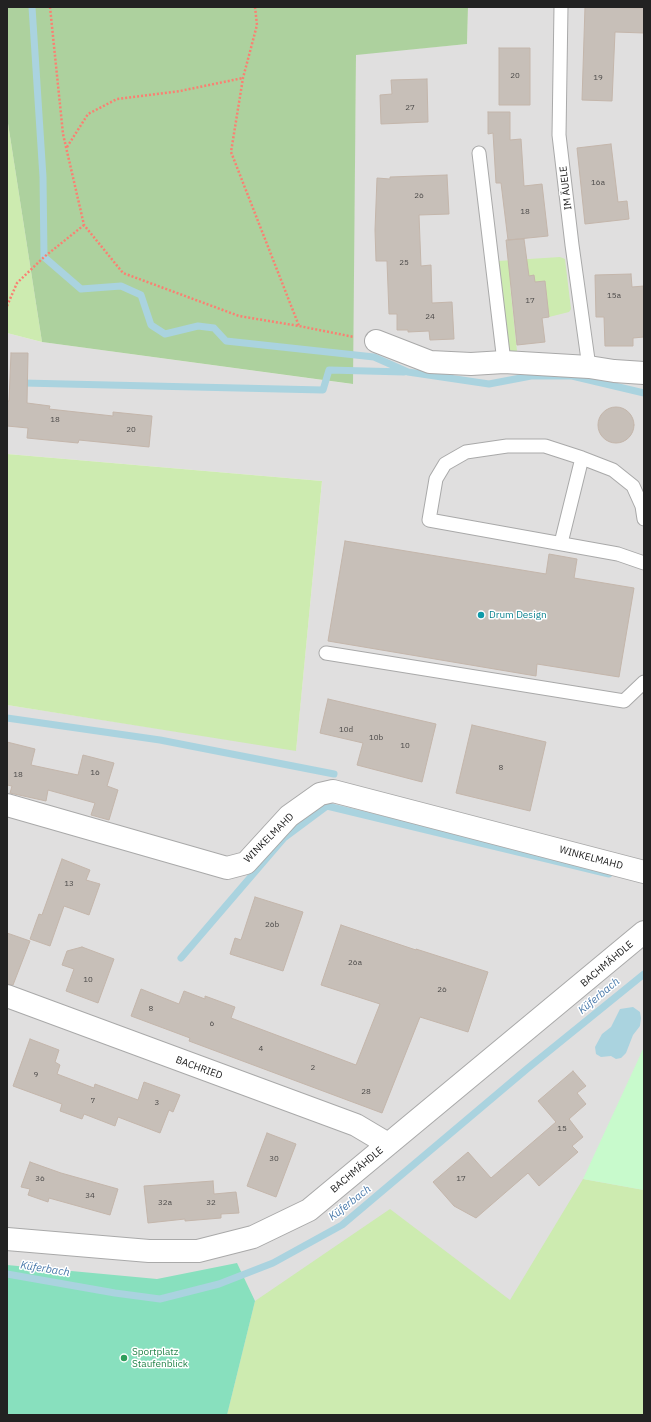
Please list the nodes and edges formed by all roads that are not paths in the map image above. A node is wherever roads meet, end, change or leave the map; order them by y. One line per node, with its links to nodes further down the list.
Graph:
1 (562, 7): 5 (lane, IM ÄUELE)
2 (478, 153): 4 (lane)
3 (376, 341): 4 (street)
4 (504, 362): 5 (street)
5 (589, 367): 6 (street)
6 (644, 373)
7 (582, 458): 8 (lane); 9 (lane); 9 (lane)
8 (644, 518)
9 (561, 543): 10 (lane)
10 (644, 563)
11 (326, 654): 12 (lane)
12 (644, 682)
13 (7, 805): 14 (street, WINKELMAHD)
14 (644, 872)
15 (644, 932): 17 (street, BACHMÄHDLE)
16 (7, 996): 17 (street, BACHRIED)
17 (388, 1144): 18 (street, BACHMÄHDLE)
18 (7, 1239)

